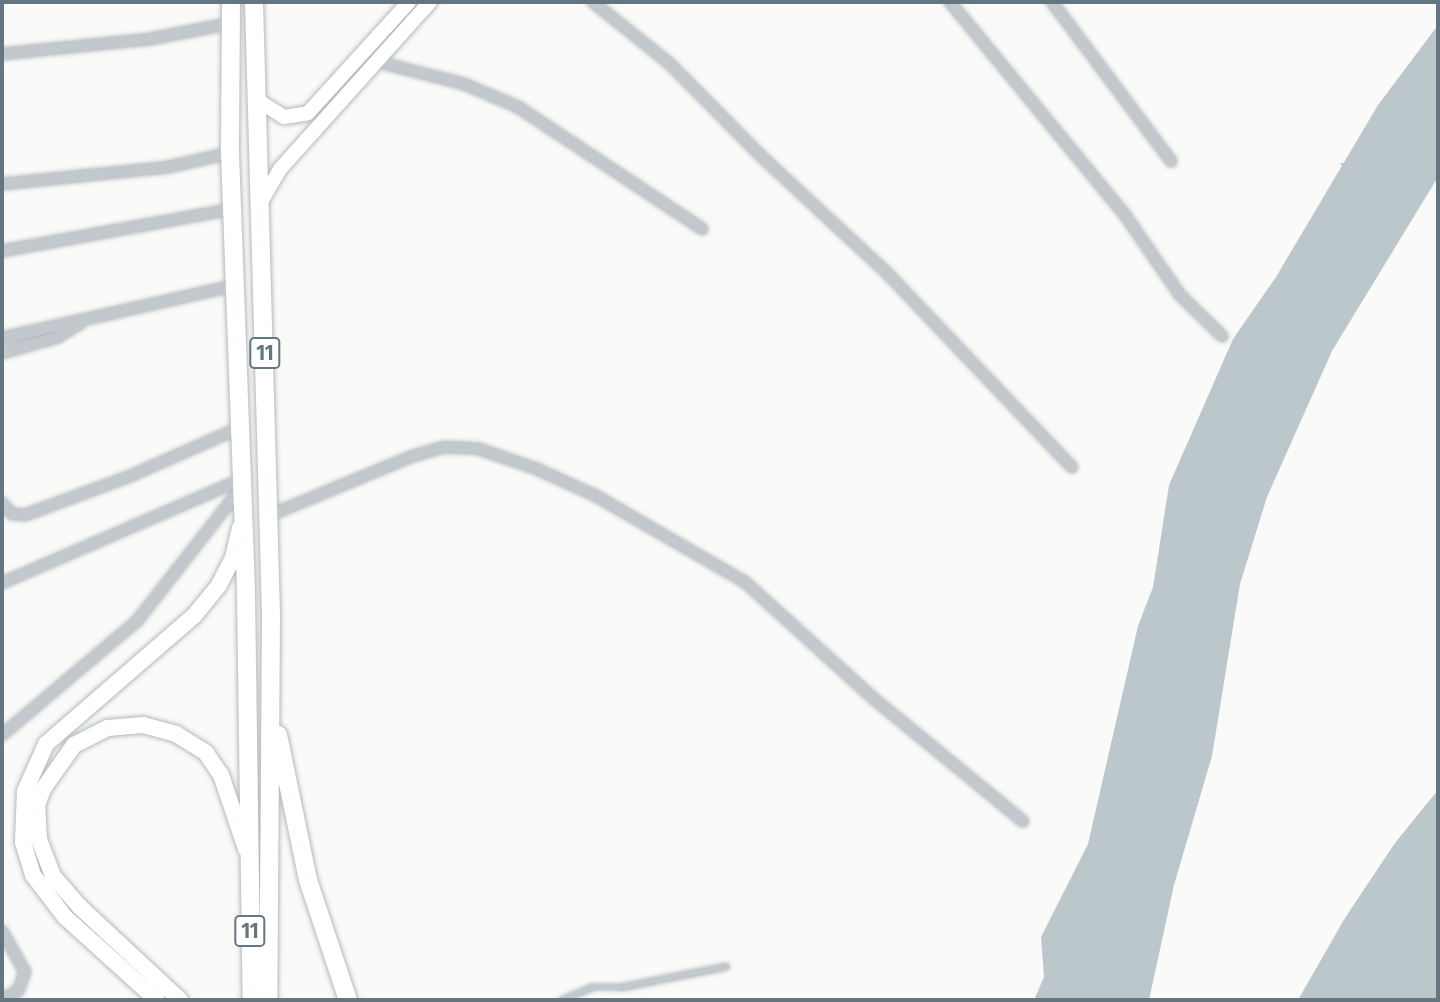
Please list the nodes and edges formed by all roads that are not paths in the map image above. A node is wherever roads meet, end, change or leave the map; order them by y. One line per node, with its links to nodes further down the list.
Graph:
1 (231, 2): 8 (highway, 11)
2 (254, 2): 13 (highway, 11)
3 (409, 2): 11 (street)
4 (430, 2): 10 (street)
5 (593, 2): 29 (street)
6 (950, 2): 25 (street)
7 (1052, 2): 15 (street)
8 (232, 23): 9 (street); 14 (highway, 11)
9 (2, 54)
10 (378, 62): 12 (street); 19 (street)
11 (353, 66): 12 (street); 13 (street)
12 (365, 78): 17 (street)
13 (257, 100): 17 (highway, 11)
14 (230, 153): 16 (street); 18 (highway, 11)
15 (1171, 161)
16 (2, 184)
17 (261, 202): 21 (highway, 11)
18 (232, 209): 20 (street); 22 (highway, 11)
19 (702, 229)
20 (2, 251)
21 (263, 261): 22 (highway); 32 (highway, 11)
22 (233, 262): 23 (highway, 11)
23 (233, 286): 24 (street); 28 (highway, 11)
24 (85, 319): 26 (street); 27 (street)
25 (1222, 336)
26 (2, 338)
27 (2, 353)
28 (239, 428): 30 (highway, 11); 31 (street)
29 (1072, 467)
30 (241, 491): 33 (street); 35 (street); 37 (highway, 11); 41 (main road)
31 (2, 503)
32 (268, 516): 34 (highway, 11); 36 (street)
33 (2, 583)
34 (272, 704): 44 (highway, 11); 45 (highway)
35 (2, 735)
36 (1023, 821)
37 (249, 861): 42 (main road); 43 (highway, 11)
38 (2, 931): 40 (street)
39 (726, 966): 46 (lane)
40 (2, 999)
41 (156, 1000)
42 (180, 1000)
43 (251, 1000)
44 (268, 1000)
45 (348, 1000)
46 (561, 1000)

